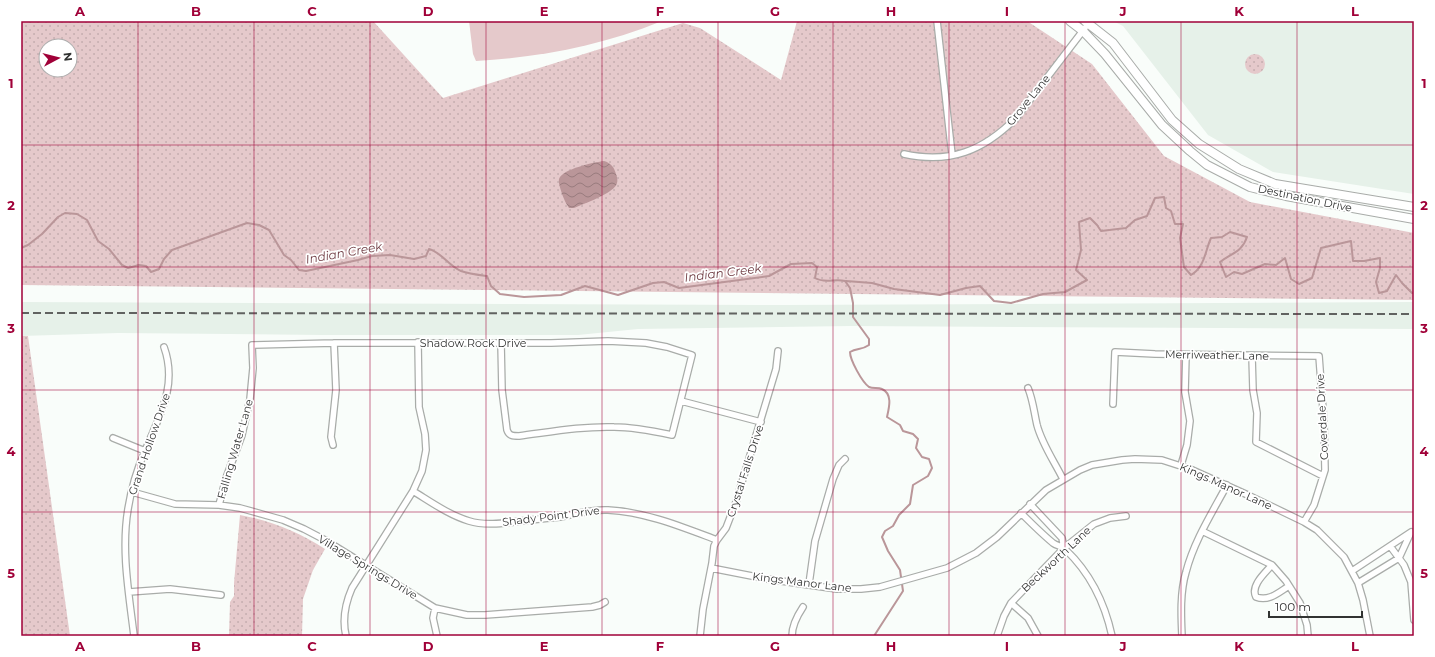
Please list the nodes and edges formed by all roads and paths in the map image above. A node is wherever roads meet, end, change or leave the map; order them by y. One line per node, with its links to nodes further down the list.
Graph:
1 (937, 21): 8 (street)
2 (1070, 21): 4 (street, Destination Drive)
3 (1087, 22): 4 (street, Grove Lane); 5 (street, Destination Drive)
4 (1083, 31): 6 (street, Destination Drive); 8 (street, Grove Lane)
5 (1198, 144): 6 (street); 9 (street, Destination Drive)
6 (1190, 152): 10 (street, Destination Drive)
7 (904, 154): 8 (street, Grove Lane)
8 (952, 155)
9 (1414, 207)
10 (1414, 219)
11 (418, 342): 12 (street, Shadow Rock Drive); 13 (street, Shadow Rock Drive); 32 (street)
12 (334, 343): 14 (street, Shadow Rock Drive); 25 (street)
13 (501, 343): 21 (street, Shadow Rock Drive); 21 (street)
14 (252, 345): 35 (street, Falling Water Lane)
15 (164, 347): 26 (street, Grand Hollow Drive)
16 (778, 351): 23 (street, Crystal Falls Drive)
17 (1186, 355): 18 (street, Merriweather Lane); 22 (street, Merriweather Lane); 28 (street)
18 (1252, 356): 19 (street, Merriweather Lane); 29 (street)
19 (1319, 356): 29 (street, Coverdale Drive)
20 (1028, 388): 30 (street)
21 (681, 401): 23 (street)
22 (1113, 404)
23 (761, 422): 41 (street, Crystal Falls Drive)
24 (113, 438): 26 (street)
25 (333, 445)
26 (145, 452): 33 (street, Grand Hollow Drive)
27 (846, 458): 50 (street)
28 (1181, 465): 30 (street, Kings Manor Lane); 31 (street, Kings Manor Lane)
29 (1323, 476): 38 (street, Coverdale Drive)
30 (1063, 479): 34 (street, Kings Manor Lane)
31 (1227, 486): 38 (street, Kings Manor Lane); 40 (street)
32 (413, 491): 41 (street, Shady Point Drive); 45 (street)
33 (132, 492): 35 (street, Village Springs Drive); 52 (street, Grand Hollow Drive)
34 (1030, 504): 36 (street, Kings Manor Lane); 43 (street)
35 (219, 506): 45 (street, Village Springs Drive)
36 (1021, 514): 43 (street); 50 (street, Kings Manor Lane)
37 (1126, 516): 43 (street, Beckworth Lane)
38 (1304, 522): 48 (street, Kings Manor Lane)
39 (1412, 530): 42 (street); 44 (street)
40 (1202, 531): 46 (street); 67 (street)
41 (717, 540): 47 (street, Crystal Falls Drive)
42 (1390, 546): 44 (street); 48 (street)
43 (1064, 548): 55 (street, Beckworth Lane); 66 (street)
44 (1399, 558): 49 (street); 58 (street)
45 (366, 565): 57 (street, Village Springs Drive); 60 (street)
46 (1272, 565): 51 (street); 51 (street)
47 (711, 568): 50 (street, Kings Manor Lane); 62 (street, Crystal Falls Drive)
48 (1352, 571): 49 (street, Kings Manor Lane)
49 (1358, 583): 69 (street, Kings Manor Lane)
50 (809, 584)
51 (1289, 586): 68 (street)
52 (128, 592): 53 (street); 59 (street, Grand Hollow Drive)
53 (221, 595)
54 (605, 602): 57 (street, Village Springs Drive)
55 (1011, 602): 64 (street); 65 (street)
56 (803, 607): 63 (street)
57 (435, 608): 61 (street)
58 (1414, 620)
59 (134, 636)
60 (346, 636)
61 (438, 636)
62 (700, 636)
63 (792, 636)
64 (998, 636)
65 (1038, 636)
66 (1112, 636)
67 (1182, 636)
68 (1308, 636)
69 (1370, 636)

